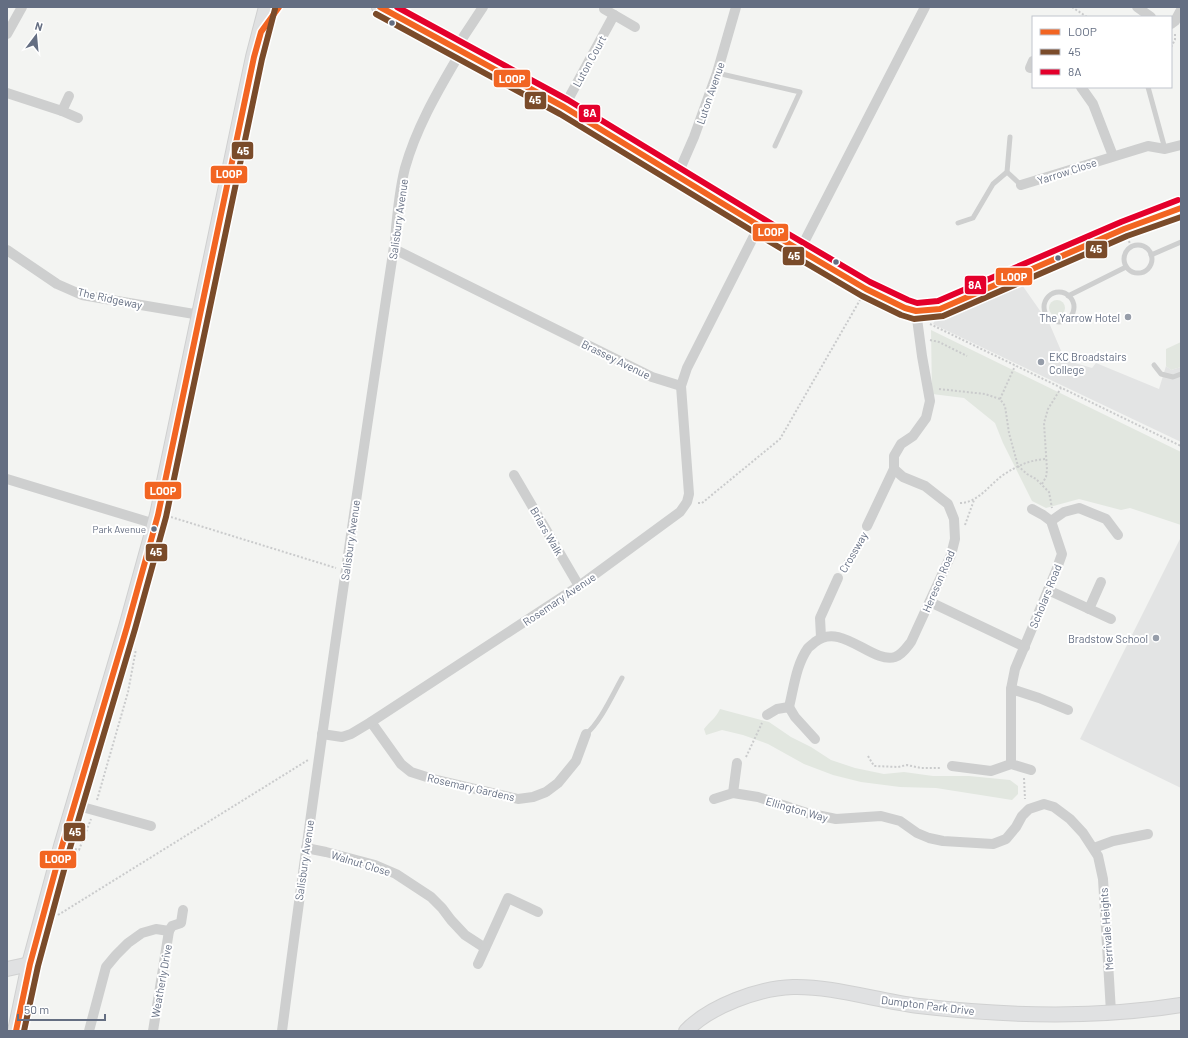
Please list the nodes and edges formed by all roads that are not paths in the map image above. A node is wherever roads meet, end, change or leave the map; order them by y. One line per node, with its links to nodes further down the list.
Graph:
1 (22, 7): 16 (street)
2 (267, 7): 15 (main road)
3 (279, 7): 15 (main road)
4 (380, 7): 17 (main road)
5 (483, 7): 17 (street, Salisbury Avenue)
6 (736, 7): 18 (street, Luton Avenue)
7 (925, 7): 40 (street)
8 (1137, 7): 12 (street)
9 (604, 9): 11 (street)
10 (1181, 10): 13 (street)
11 (614, 15): 14 (street); 23 (street, Luton Court)
12 (1150, 16)
13 (1173, 23)
14 (635, 27)
15 (261, 32): 44 (main road)
16 (7, 34)
17 (456, 54): 23 (main road); 38 (street, Salisbury Avenue)
18 (717, 73): 28 (lane); 32 (street, Luton Avenue)
19 (1082, 88): 30 (street)
20 (1148, 88): 29 (lane)
21 (7, 94): 24 (street)
22 (69, 96): 24 (street)
23 (564, 107): 32 (main road)
24 (62, 111): 25 (street)
25 (78, 118)
26 (1010, 137): 31 (lane)
27 (1181, 145): 29 (street, Yarrow Close)
28 (775, 146)
29 (1164, 149): 30 (street, Yarrow Close)
30 (1113, 156): 33 (street, Yarrow Close)
31 (1007, 172): 33 (lane); 35 (lane)
32 (677, 176): 36 (main road)
33 (1021, 185)
34 (1181, 208): 45 (main road)
35 (958, 223)
36 (759, 226): 40 (main road); 48 (street)
37 (1181, 242): 41 (lane)
38 (394, 249): 48 (street, Brassey Avenue); 72 (street, Salisbury Avenue)
39 (7, 250): 44 (street, The Ridgeway)
40 (800, 250): 45 (main road)
41 (1151, 255): 42 (lane); 42 (lane)
42 (1126, 267): 43 (lane)
43 (1068, 296): 43 (lane)
44 (200, 315): 53 (main road)
45 (917, 317): 49 (street)
46 (1154, 365): 47 (lane)
47 (1181, 374)
48 (681, 386): 59 (street, Rosemary Avenue)
49 (894, 469): 55 (street, Crossway); 61 (street, Hereson Road)
50 (514, 475): 59 (street, Briars Walk)
51 (7, 479): 53 (street)
52 (1032, 509): 54 (street)
53 (157, 520): 81 (main road)
54 (1051, 521): 56 (street); 60 (street, Scholars Road)
55 (867, 526)
56 (1118, 535)
57 (838, 578): 64 (street, Crossway)
58 (1101, 582): 62 (street)
59 (579, 586): 71 (street, Rosemary Avenue)
60 (1048, 590): 62 (street); 65 (street, Scholars Road)
61 (930, 602): 64 (street, Hereson Road); 65 (street)
62 (1089, 609): 63 (street)
63 (1111, 619)
64 (821, 637): 68 (street)
65 (1024, 647): 67 (street, Scholars Road)
66 (622, 678): 73 (lane)
67 (1011, 689): 69 (street); 76 (street, Scholars Road)
68 (789, 707): 70 (street); 74 (street)
69 (1068, 710)
70 (767, 715)
71 (371, 722): 72 (street, Rosemary Avenue); 73 (street, Rosemary Gardens)
72 (322, 734): 85 (street, Salisbury Avenue)
73 (586, 734)
74 (815, 739)
75 (737, 763): 79 (street)
76 (1011, 764): 77 (street); 78 (street)
77 (952, 766)
78 (1027, 768)
79 (733, 793): 80 (street, Ellington Way); 82 (street, Ellington Way)
80 (714, 799)
81 (75, 805): 83 (street); 91 (main road)
82 (1054, 807): 86 (street, Merrivale Heights)
83 (152, 827)
84 (1148, 834): 86 (street)
85 (306, 848): 90 (street, Walnut Close); 99 (street, Salisbury Avenue)
86 (1094, 848): 95 (street, Merrivale Heights)
87 (183, 910): 89 (street, Weatherly Drive)
88 (538, 912): 90 (street)
89 (169, 932): 97 (street, Weatherly Drive); 98 (street, Weatherly Drive)
90 (485, 948): 92 (street)
91 (30, 964): 93 (street); 96 (main road)
92 (478, 964)
93 (7, 969)
94 (1181, 1005): 95 (street, Dumpton Park Drive)
95 (1111, 1012): 100 (street, Dumpton Park Drive)
96 (15, 1030)
97 (89, 1031)
98 (152, 1031)
99 (282, 1031)
100 (686, 1031)

